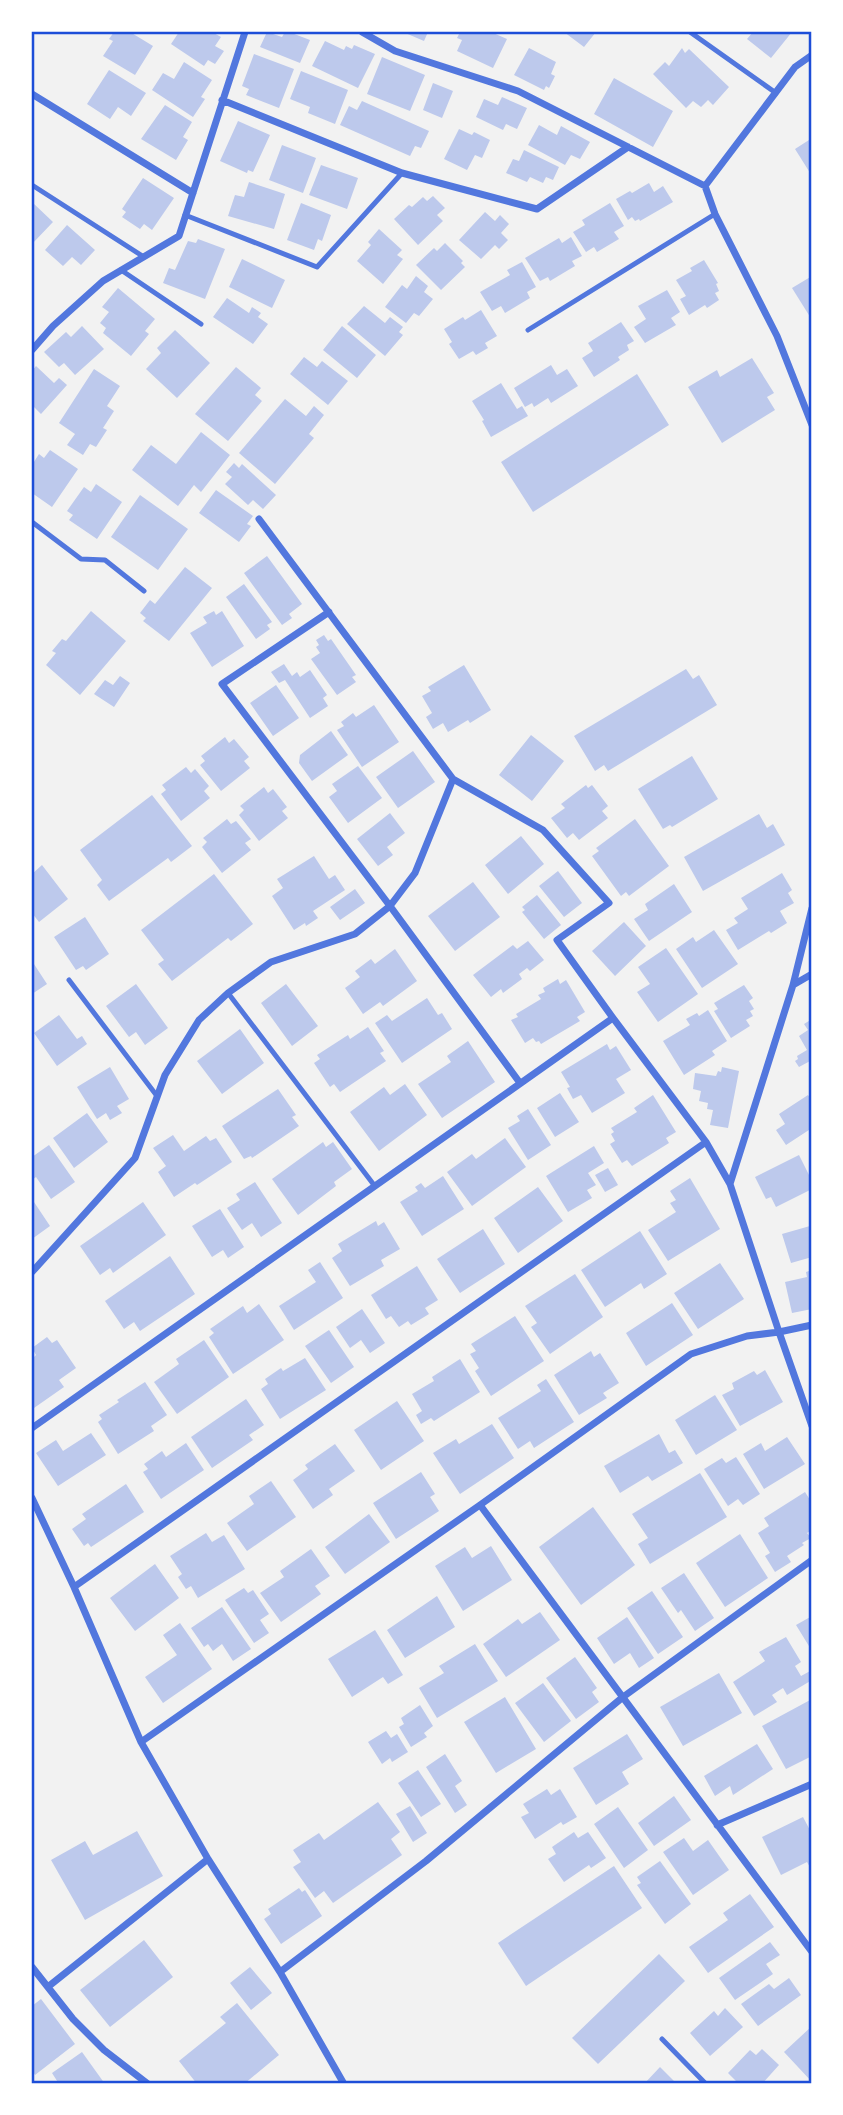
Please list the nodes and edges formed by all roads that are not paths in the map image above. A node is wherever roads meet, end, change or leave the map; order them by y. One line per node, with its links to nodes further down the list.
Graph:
1 (245, 32): 7 (street)
2 (362, 32): 8 (street)
3 (690, 32): 5 (lane)
4 (811, 55): 5 (street)
5 (776, 93): 11 (street)
6 (32, 94): 12 (street)
7 (222, 100): 9 (street); 12 (street)
8 (628, 147): 9 (street); 11 (street)
9 (402, 173): 14 (lane)
10 (32, 185): 15 (lane)
11 (705, 186): 13 (street)
12 (193, 193): 14 (street)
13 (715, 214): 18 (lane); 20 (street)
14 (185, 215): 15 (street)
15 (144, 257): 16 (street)
16 (121, 270): 17 (lane); 19 (street)
17 (201, 324)
18 (528, 330)
19 (32, 350)
20 (811, 425)
21 (259, 519): 24 (street)
22 (32, 522): 23 (lane)
23 (144, 591)
24 (329, 612): 25 (street); 26 (street)
25 (453, 779): 26 (street); 32 (street)
26 (390, 906): 31 (street); 33 (street)
27 (811, 908): 30 (street)
28 (811, 974): 30 (street)
29 (69, 979): 34 (lane)
30 (793, 985): 36 (street)
31 (228, 993): 34 (street); 37 (lane)
32 (613, 1018): 33 (street); 35 (street)
33 (520, 1083): 37 (street)
34 (157, 1096): 38 (street)
35 (706, 1142): 36 (street); 47 (street)
36 (730, 1184): 40 (street)
37 (374, 1185): 42 (street)
38 (32, 1272)
39 (811, 1325): 40 (street)
40 (779, 1332): 41 (street); 44 (street)
41 (811, 1426)
42 (32, 1428)
43 (32, 1499): 45 (street)
44 (480, 1506): 48 (street); 49 (street)
45 (35, 1517): 47 (street)
46 (811, 1560): 48 (street)
47 (74, 1587): 49 (street)
48 (623, 1697): 51 (street); 55 (street)
49 (141, 1742): 52 (street)
50 (811, 1784): 51 (street)
51 (717, 1825): 53 (street)
52 (208, 1859): 55 (street); 56 (street)
53 (811, 1952)
54 (32, 1966): 56 (street)
55 (280, 1972): 59 (street)
56 (49, 1986): 58 (street)
57 (662, 2039): 60 (lane)
58 (148, 2084)
59 (344, 2084)
60 (706, 2084)

